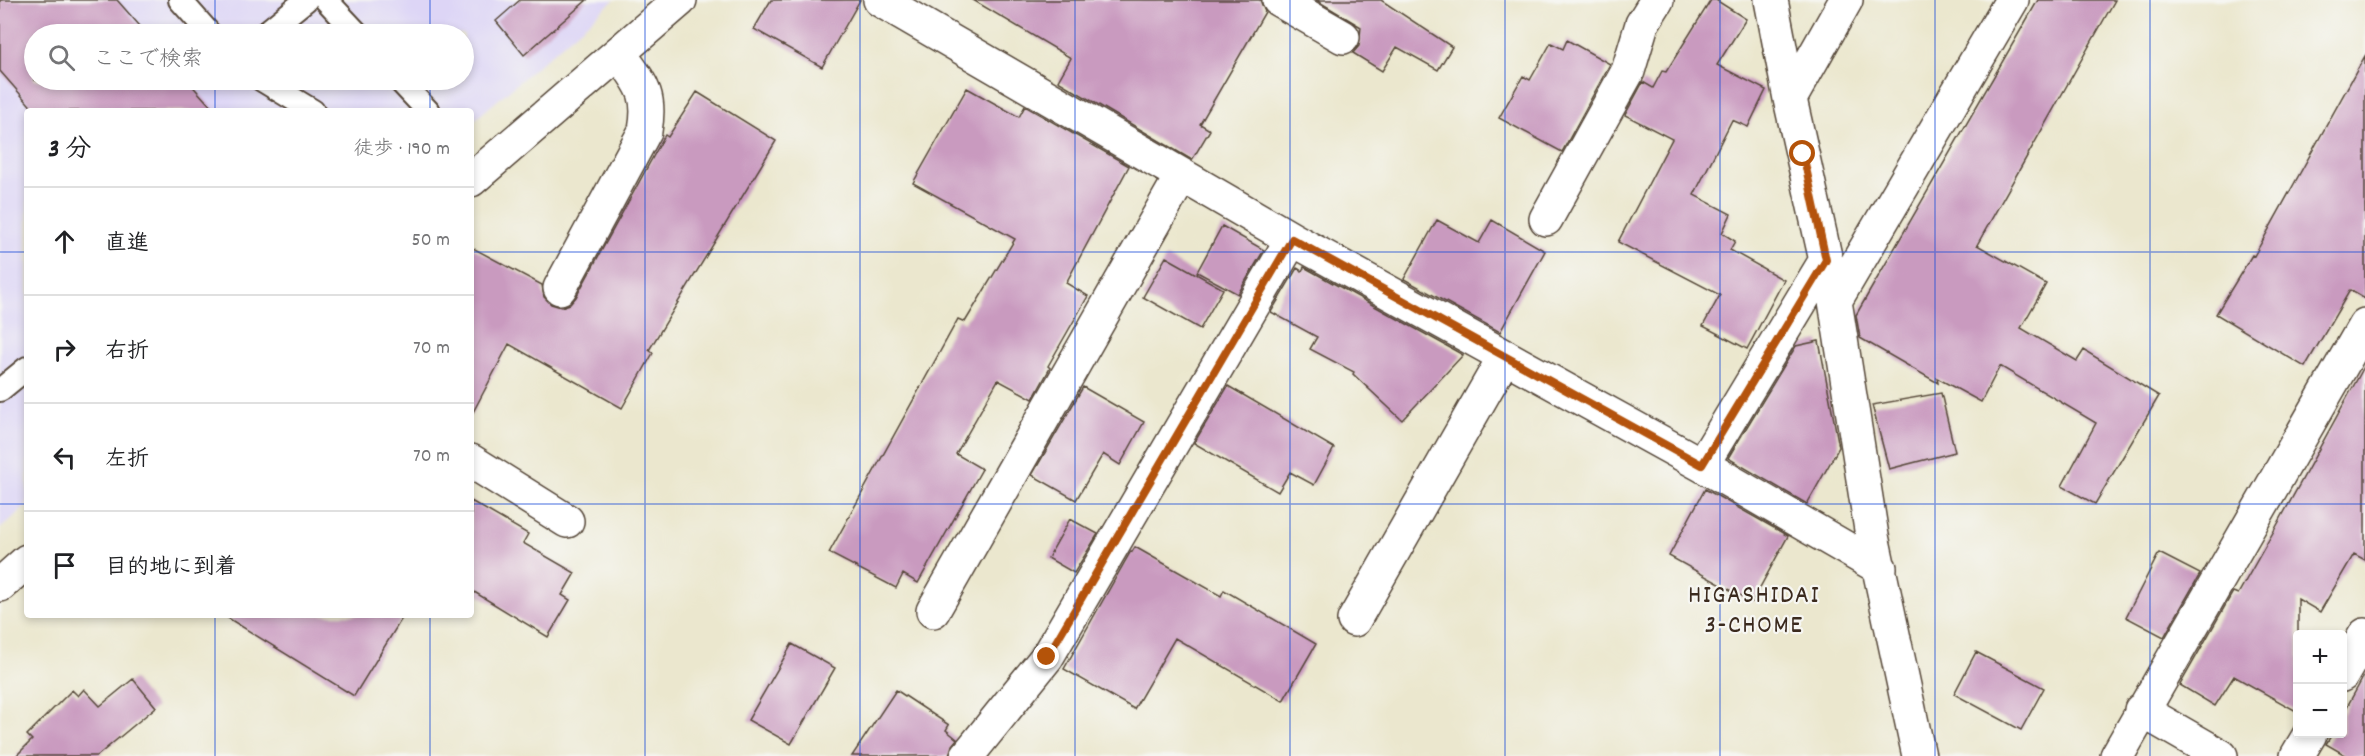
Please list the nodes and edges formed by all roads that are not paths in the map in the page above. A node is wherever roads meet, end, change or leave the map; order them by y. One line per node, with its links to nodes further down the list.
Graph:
1 (180, 0): 11 (lane)
2 (306, 0): 12 (lane)
3 (326, 0): 13 (lane)
4 (680, 0): 15 (street)
5 (880, 0): 22 (street)
6 (1279, 0): 14 (street)
7 (1657, 0): 23 (street)
8 (1771, 0): 18 (street)
9 (1846, 0): 18 (street)
10 (2013, 0): 27 (street)
11 (201, 24)
12 (276, 24)
13 (349, 24)
14 (1343, 37)
15 (619, 53): 21 (street); 26 (street)
16 (278, 90): 19 (lane)
17 (408, 90): 20 (lane)
18 (1790, 99): 25 (street)
19 (308, 108)
20 (425, 108)
21 (475, 169)
22 (1182, 175): 24 (street); 38 (street)
23 (1546, 219)
24 (1292, 239): 29 (street); 44 (street)
25 (1826, 260): 27 (street); 33 (street)
26 (560, 288)
27 (1835, 302): 36 (street)
28 (2365, 325): 42 (street)
29 (1505, 356): 33 (street); 39 (street)
30 (24, 370): 31 (lane)
31 (0, 390)
32 (474, 463): 34 (street)
33 (1702, 465): 36 (street)
34 (567, 521)
35 (24, 564): 37 (street)
36 (1880, 568): 45 (street)
37 (0, 585)
38 (933, 611)
39 (1354, 620)
40 (2365, 635): 41 (street)
41 (2347, 668)
42 (2141, 711): 46 (street); 47 (street)
43 (2308, 738): 48 (street)
44 (967, 756)
45 (1919, 756)
46 (2117, 756)
47 (2221, 756)
48 (2297, 756)

